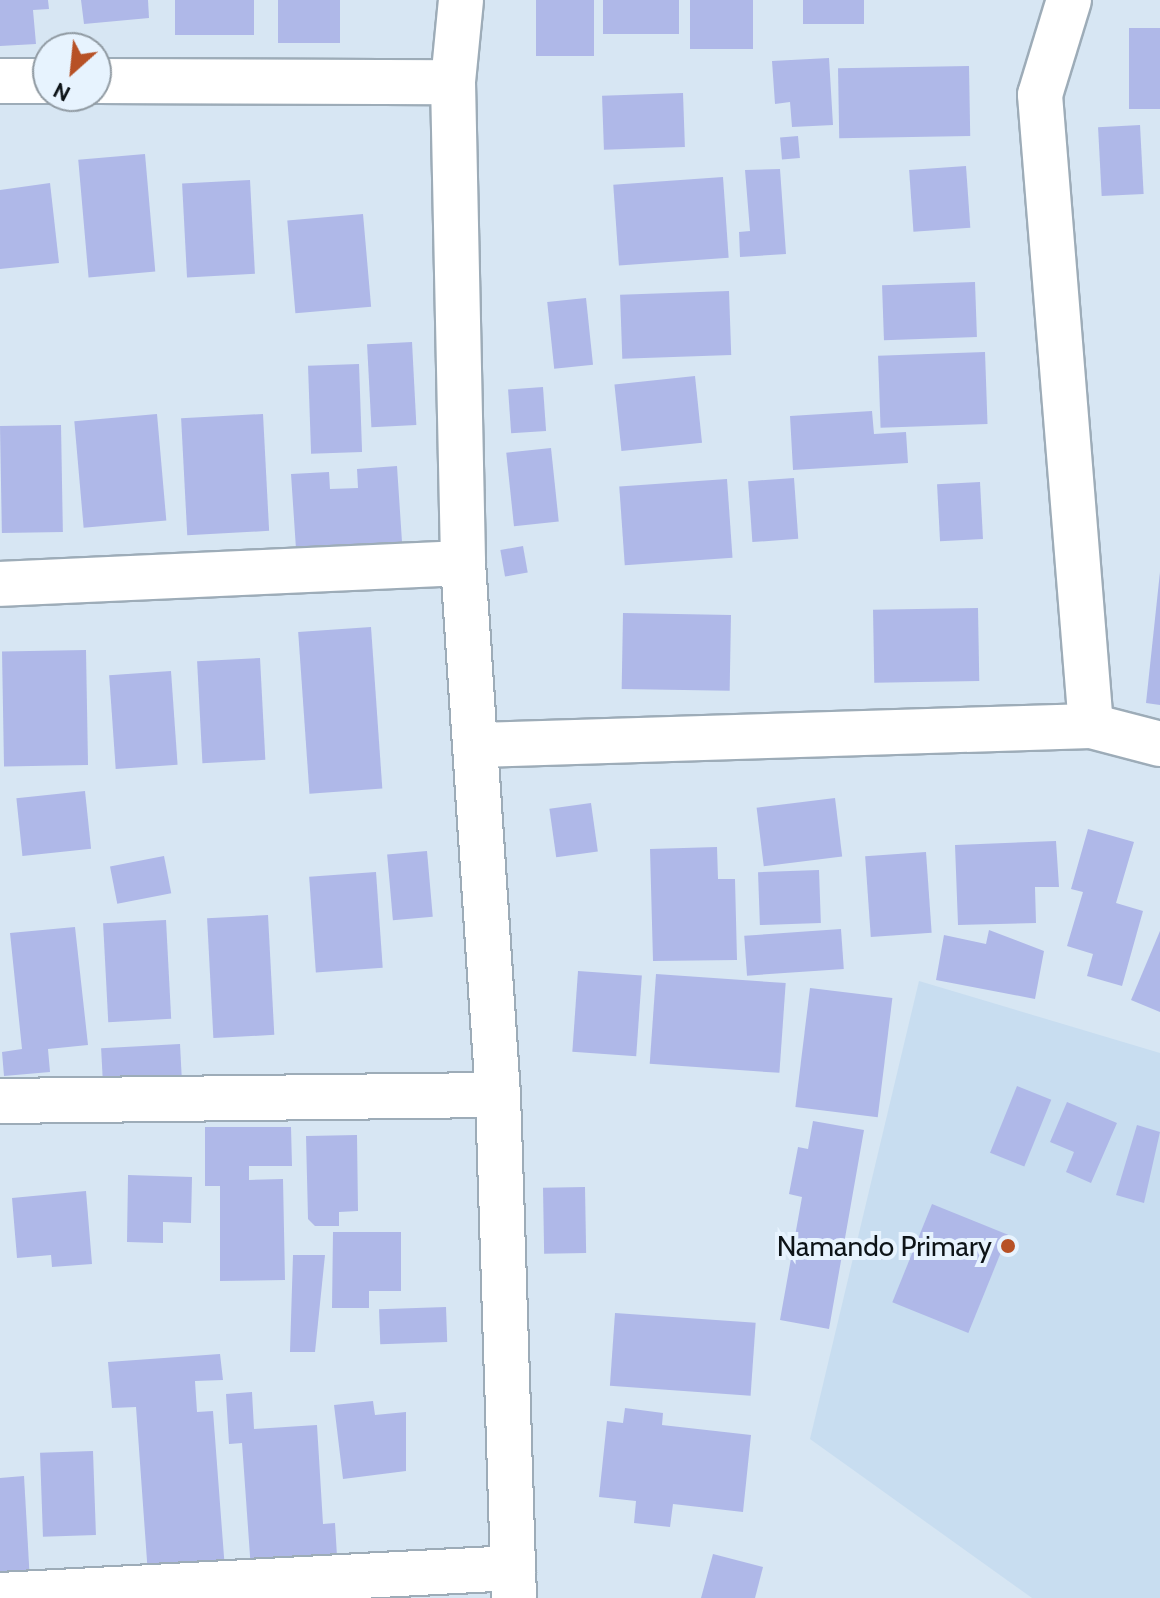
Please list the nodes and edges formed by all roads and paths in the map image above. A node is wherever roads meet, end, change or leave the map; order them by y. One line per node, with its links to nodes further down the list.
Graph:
1 (461, 0): 6 (street)
2 (1069, 0): 9 (street)
3 (0, 81): 4 (street)
4 (32, 81)
5 (112, 81): 6 (street)
6 (453, 82): 7 (street)
7 (463, 563): 8 (street); 11 (street)
8 (0, 584)
9 (1091, 726): 10 (street); 11 (street)
10 (1160, 744)
11 (479, 745): 12 (street)
12 (498, 1095): 13 (street); 14 (street)
13 (0, 1101)
14 (513, 1583): 15 (street)
15 (0, 1595)

